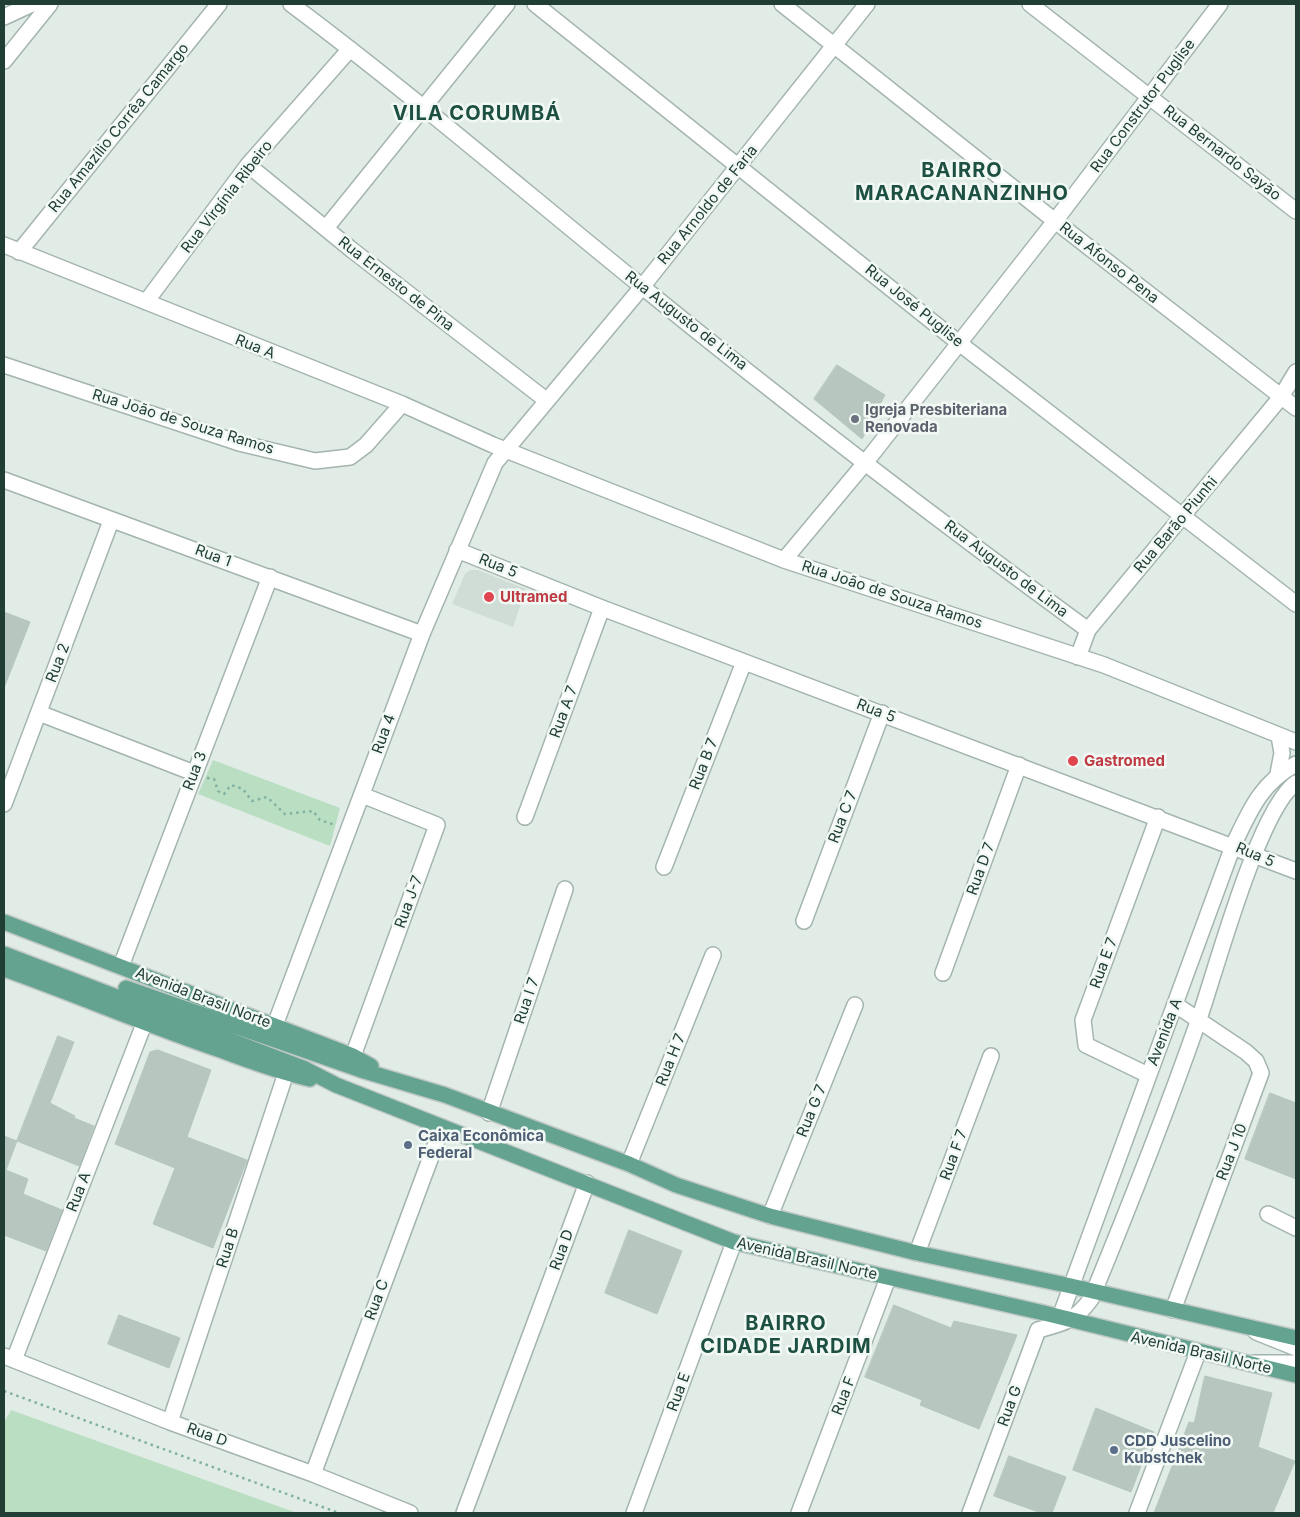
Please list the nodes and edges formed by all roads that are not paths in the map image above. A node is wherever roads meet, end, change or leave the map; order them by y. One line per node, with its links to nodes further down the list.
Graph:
1 (32, 4): 11 (street)
2 (50, 4): 14 (street)
3 (219, 4): 23 (street, Rua Amazílio Corrêa Camargo)
4 (291, 4): 13 (street, Rua Augusto de Lima)
5 (507, 4): 16 (street)
6 (535, 4): 18 (street, Rua José Puglise)
7 (782, 4): 12 (street, Rua Afonso Pena)
8 (867, 4): 12 (street, Rua Arnoldo de Faria)
9 (1030, 4): 15 (street, Rua Bernardo Sayão)
10 (1220, 4): 15 (street, Rua Construtor Puglise)
11 (4, 17)
12 (835, 44): 18 (street, Rua Arnoldo de Faria); 20 (street, Rua Afonso Pena)
13 (350, 48): 16 (street, Rua Augusto de Lima); 17 (street, Rua Virgínia Ribeiro)
14 (4, 61)
15 (1151, 97): 19 (street, Rua Bernardo Sayão); 20 (street, Rua Construtor Puglise)
16 (422, 107): 21 (street); 24 (street, Rua Augusto de Lima)
17 (248, 165): 21 (street, Rua Ernesto de Pina); 25 (street, Rua Virgínia Ribeiro)
18 (739, 167): 24 (street, Rua Arnoldo de Faria); 26 (street, Rua José Puglise)
19 (1296, 212)
20 (1055, 221): 26 (street, Rua Construtor Puglise); 29 (street, Rua Afonso Pena)
21 (326, 228): 30 (street, Rua Ernesto de Pina)
22 (4, 245): 23 (street, Rua A)
23 (19, 252): 25 (street, Rua A)
24 (642, 287): 30 (street, Rua Arnoldo de Faria); 34 (street, Rua Augusto de Lima)
25 (146, 302): 31 (street, Rua A)
26 (959, 343): 34 (street, Rua Construtor Puglise); 36 (street, Rua José Puglise)
27 (4, 365): 31 (street, Rua João de Souza Ramos)
28 (1296, 372): 29 (street)
29 (1282, 396): 32 (street, Rua Afonso Pena); 36 (street, Rua Barão Piunhi)
30 (546, 400): 33 (street, Rua Arnoldo de Faria)
31 (402, 404): 33 (street, Rua A)
32 (1296, 408)
33 (506, 449): 38 (street, Rua 4); 39 (street, Rua João de Souza Ramos)
34 (865, 463): 39 (street, Rua Construtor Puglise); 43 (street, Rua Augusto de Lima)
35 (4, 480): 37 (street, Rua 1)
36 (1183, 517): 41 (street, Rua José Puglise); 43 (street, Rua Barão Piunhi)
37 (111, 520): 40 (street, Rua 1); 47 (street, Rua 2)
38 (457, 550): 42 (street, Rua 5); 44 (street, Rua 4)
39 (784, 560): 45 (street, Rua João de Souza Ramos)
40 (270, 577): 44 (street, Rua 1); 54 (street, Rua 3)
41 (1296, 604)
42 (602, 608): 46 (street, Rua 5); 59 (street, Rua A 7)
43 (1088, 630): 45 (street, Rua Barão Piunhi)
44 (422, 634): 57 (street, Rua 4)
45 (1078, 657): 49 (street, Rua João de Souza Ramos)
46 (744, 662): 48 (street, Rua 5); 63 (street, Rua B 7)
47 (39, 713): 54 (street); 56 (street, Rua 2)
48 (882, 713): 52 (street, Rua 5); 66 (street, Rua C 7)
49 (1279, 736): 50 (street, Rua João de Souza Ramos); 53 (street)
50 (1296, 742)
51 (1296, 764): 53 (street, Avenida A)
52 (1019, 765): 60 (street, Rua 5); 73 (street, Rua D 7)
53 (1278, 774): 61 (street, Avenida A)
54 (198, 776): 71 (street, Rua 3)
55 (1296, 782): 62 (street, Avenida A)
56 (7, 785): 58 (street, Rua 2)
57 (362, 795): 78 (street, Rua 4); 79 (street, Rua J-7)
58 (4, 804)
59 (525, 817)
60 (1158, 817): 61 (street, Rua 5); 82 (street, Rua E 7)
61 (1233, 846): 62 (street, Rua 5); 75 (street, Avenida A)
62 (1254, 856): 64 (street, Rua 5); 76 (street, Avenida A)
63 (664, 867)
64 (1296, 871)
65 (565, 889): 85 (street, Rua I 7)
66 (804, 921)
67 (4, 922): 71 (main road, Avenida Brasil Norte)
68 (4, 944): 83 (main road, Avenida Brasil Norte)
69 (4, 954): 84 (main road, Avenida Brasil Norte)
70 (713, 955): 87 (street, Rua H 7)
71 (121, 966): 78 (main road, Avenida Brasil Norte)
72 (4, 969): 77 (main road, Avenida Brasil Norte)
73 (943, 973)
74 (855, 1005): 90 (street, Rua G 7)
75 (1176, 1005): 76 (street); 82 (street, Avenida A)
76 (1199, 1020): 96 (street, Avenida A); 97 (street, Rua J 10)
77 (144, 1024): 81 (main road, Avenida Brasil Norte); 103 (street, Rua A)
78 (275, 1025): 79 (main road, Avenida Brasil Norte)
79 (353, 1056): 83 (main road, Avenida Brasil Norte)
80 (991, 1056): 93 (street, Rua F 7)
81 (286, 1073): 84 (main road, Avenida Brasil Norte); 107 (street, Rua B)
82 (1148, 1075): 95 (street, Avenida A)
83 (399, 1080): 85 (main road, Avenida Brasil Norte)
84 (336, 1085): 86 (main road, Avenida Brasil Norte)
85 (489, 1113): 87 (main road, Avenida Brasil Norte)
86 (442, 1127): 88 (main road, Avenida Brasil Norte); 108 (street, Rua C)
87 (629, 1164): 90 (main road, Avenida Brasil Norte)
88 (587, 1183): 92 (main road, Avenida Brasil Norte); 110 (street, Rua D)
89 (1268, 1214): 91 (street)
90 (770, 1216): 93 (main road, Avenida Brasil Norte)
91 (1296, 1228)
92 (734, 1242): 94 (main road, Avenida Brasil Norte); 111 (street, Rua E)
93 (917, 1253): 95 (main road, Avenida Brasil Norte)
94 (888, 1278): 98 (main road, Avenida Brasil Norte); 112 (street, Rua F)
95 (1071, 1286): 96 (main road, Avenida Brasil Norte); 98 (street, Avenida A)
96 (1094, 1291): 97 (main road, Avenida Brasil Norte); 98 (street, Avenida A)
97 (1173, 1310): 99 (main road, Avenida Brasil Norte)
98 (1065, 1319): 102 (main road, Avenida Brasil Norte); 113 (street, Rua G)
99 (1244, 1327): 100 (main road, Avenida Brasil Norte); 101 (street)
100 (1296, 1338)
101 (1296, 1348)
102 (1198, 1352): 104 (main road, Avenida Brasil Norte); 114 (street)
103 (9, 1358): 107 (street, Rua D)
104 (1244, 1363): 105 (street); 106 (main road, Avenida Brasil Norte)
105 (1296, 1363)
106 (1296, 1375)
107 (170, 1422): 108 (street, Rua D)
108 (313, 1474): 109 (street, Rua D)
109 (410, 1513)
110 (464, 1513)
111 (634, 1513)
112 (799, 1513)
113 (970, 1513)
114 (1138, 1513)

